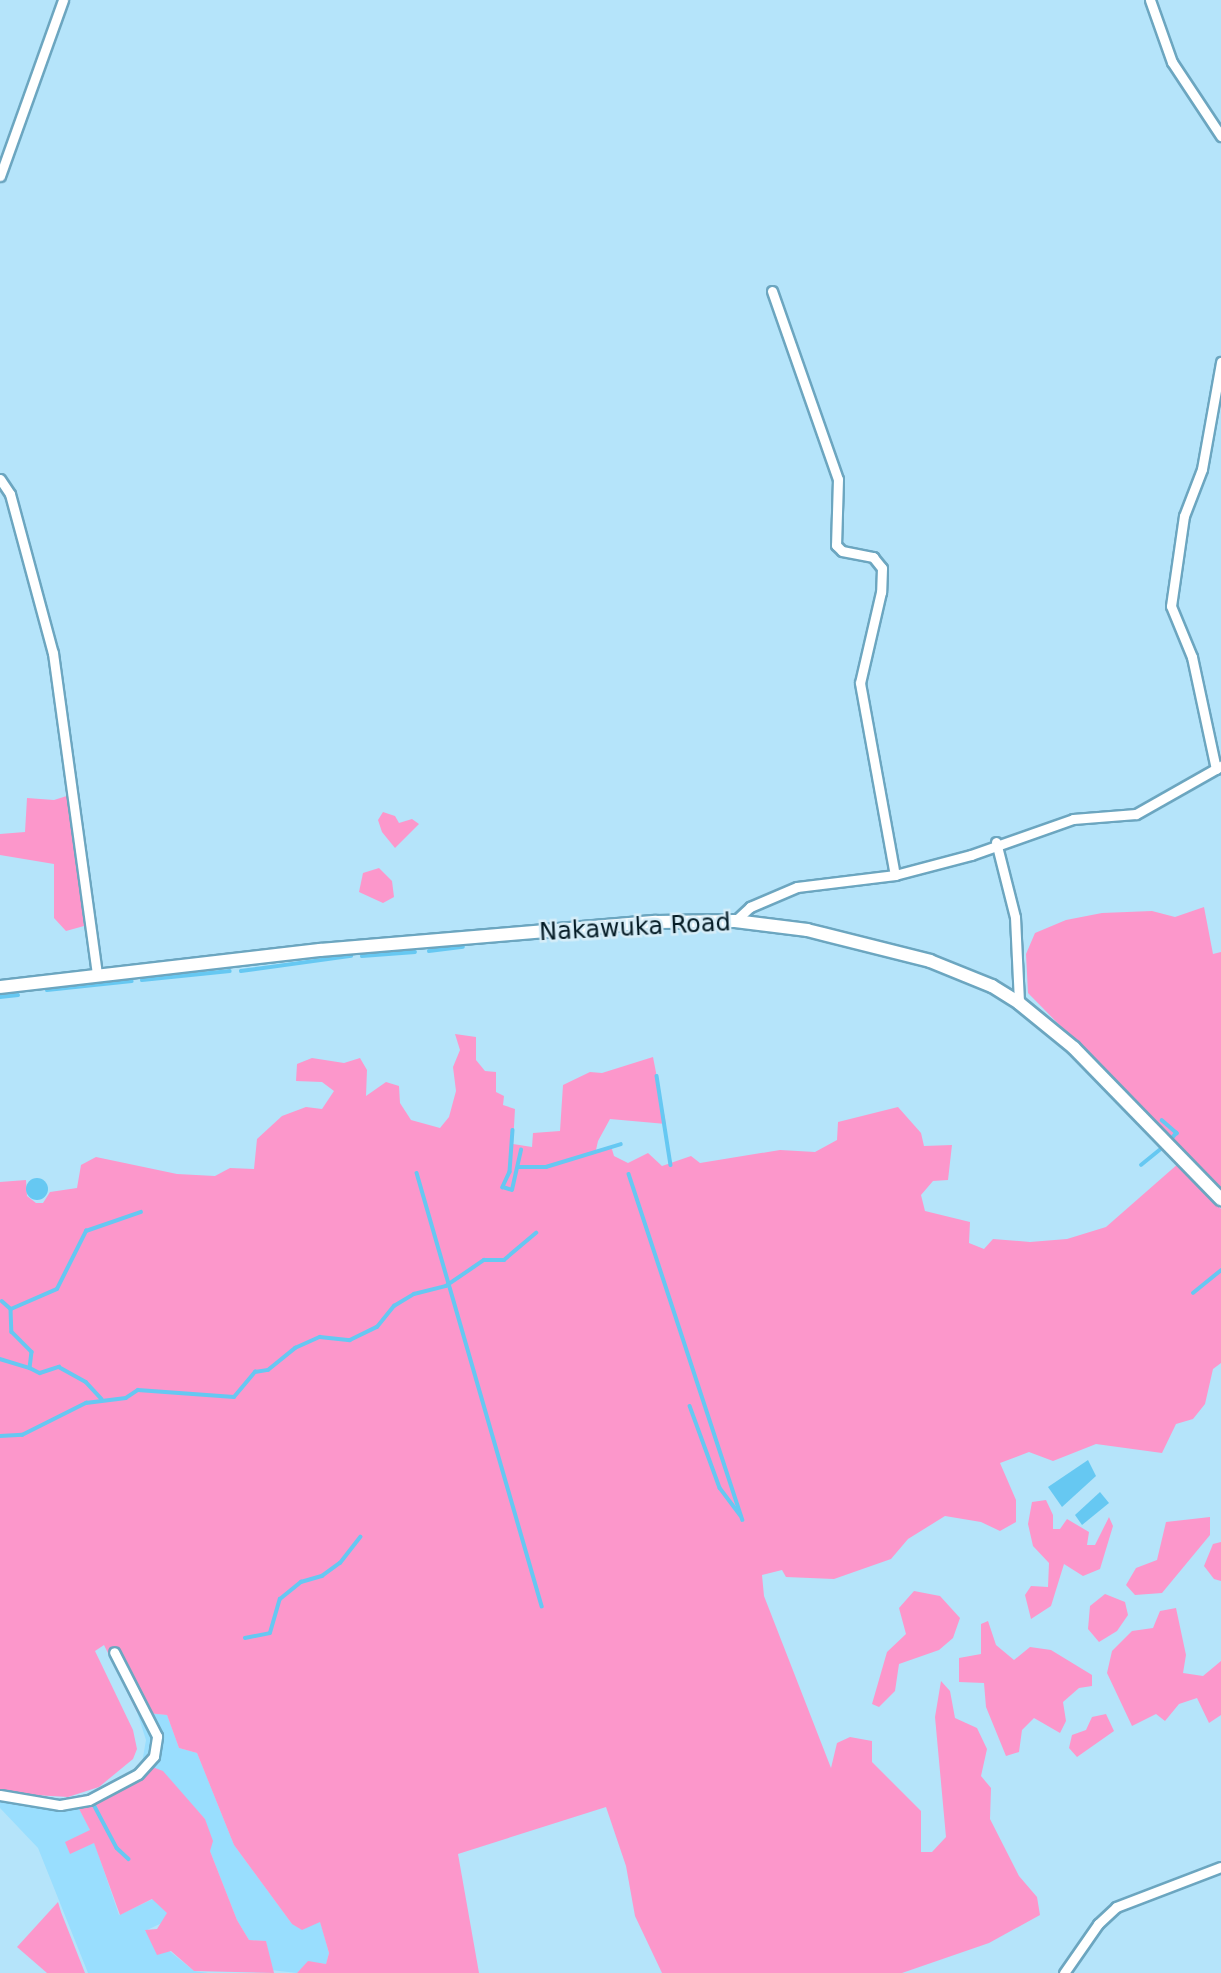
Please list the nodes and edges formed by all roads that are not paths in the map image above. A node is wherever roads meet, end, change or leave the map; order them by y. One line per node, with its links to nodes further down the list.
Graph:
1 (63, 0): 4 (street)
2 (1150, 0): 3 (street)
3 (1221, 136)
4 (0, 177)
5 (772, 291): 10 (street)
6 (1221, 362): 8 (street)
7 (0, 479): 12 (street)
8 (1219, 768): 9 (street)
9 (996, 842): 10 (street); 14 (street)
10 (895, 875): 11 (street)
11 (735, 921): 12 (main road, Nakawuka Road); 14 (main road, Nakawuka Road)
12 (97, 976): 13 (main road, Nakawuka Road)
13 (0, 987)
14 (1019, 1003): 15 (main road, Nakawuka Road)
15 (1221, 1199)
16 (114, 1652): 17 (street)
17 (0, 1795)
18 (1221, 1867): 19 (street)
19 (1064, 1973)

